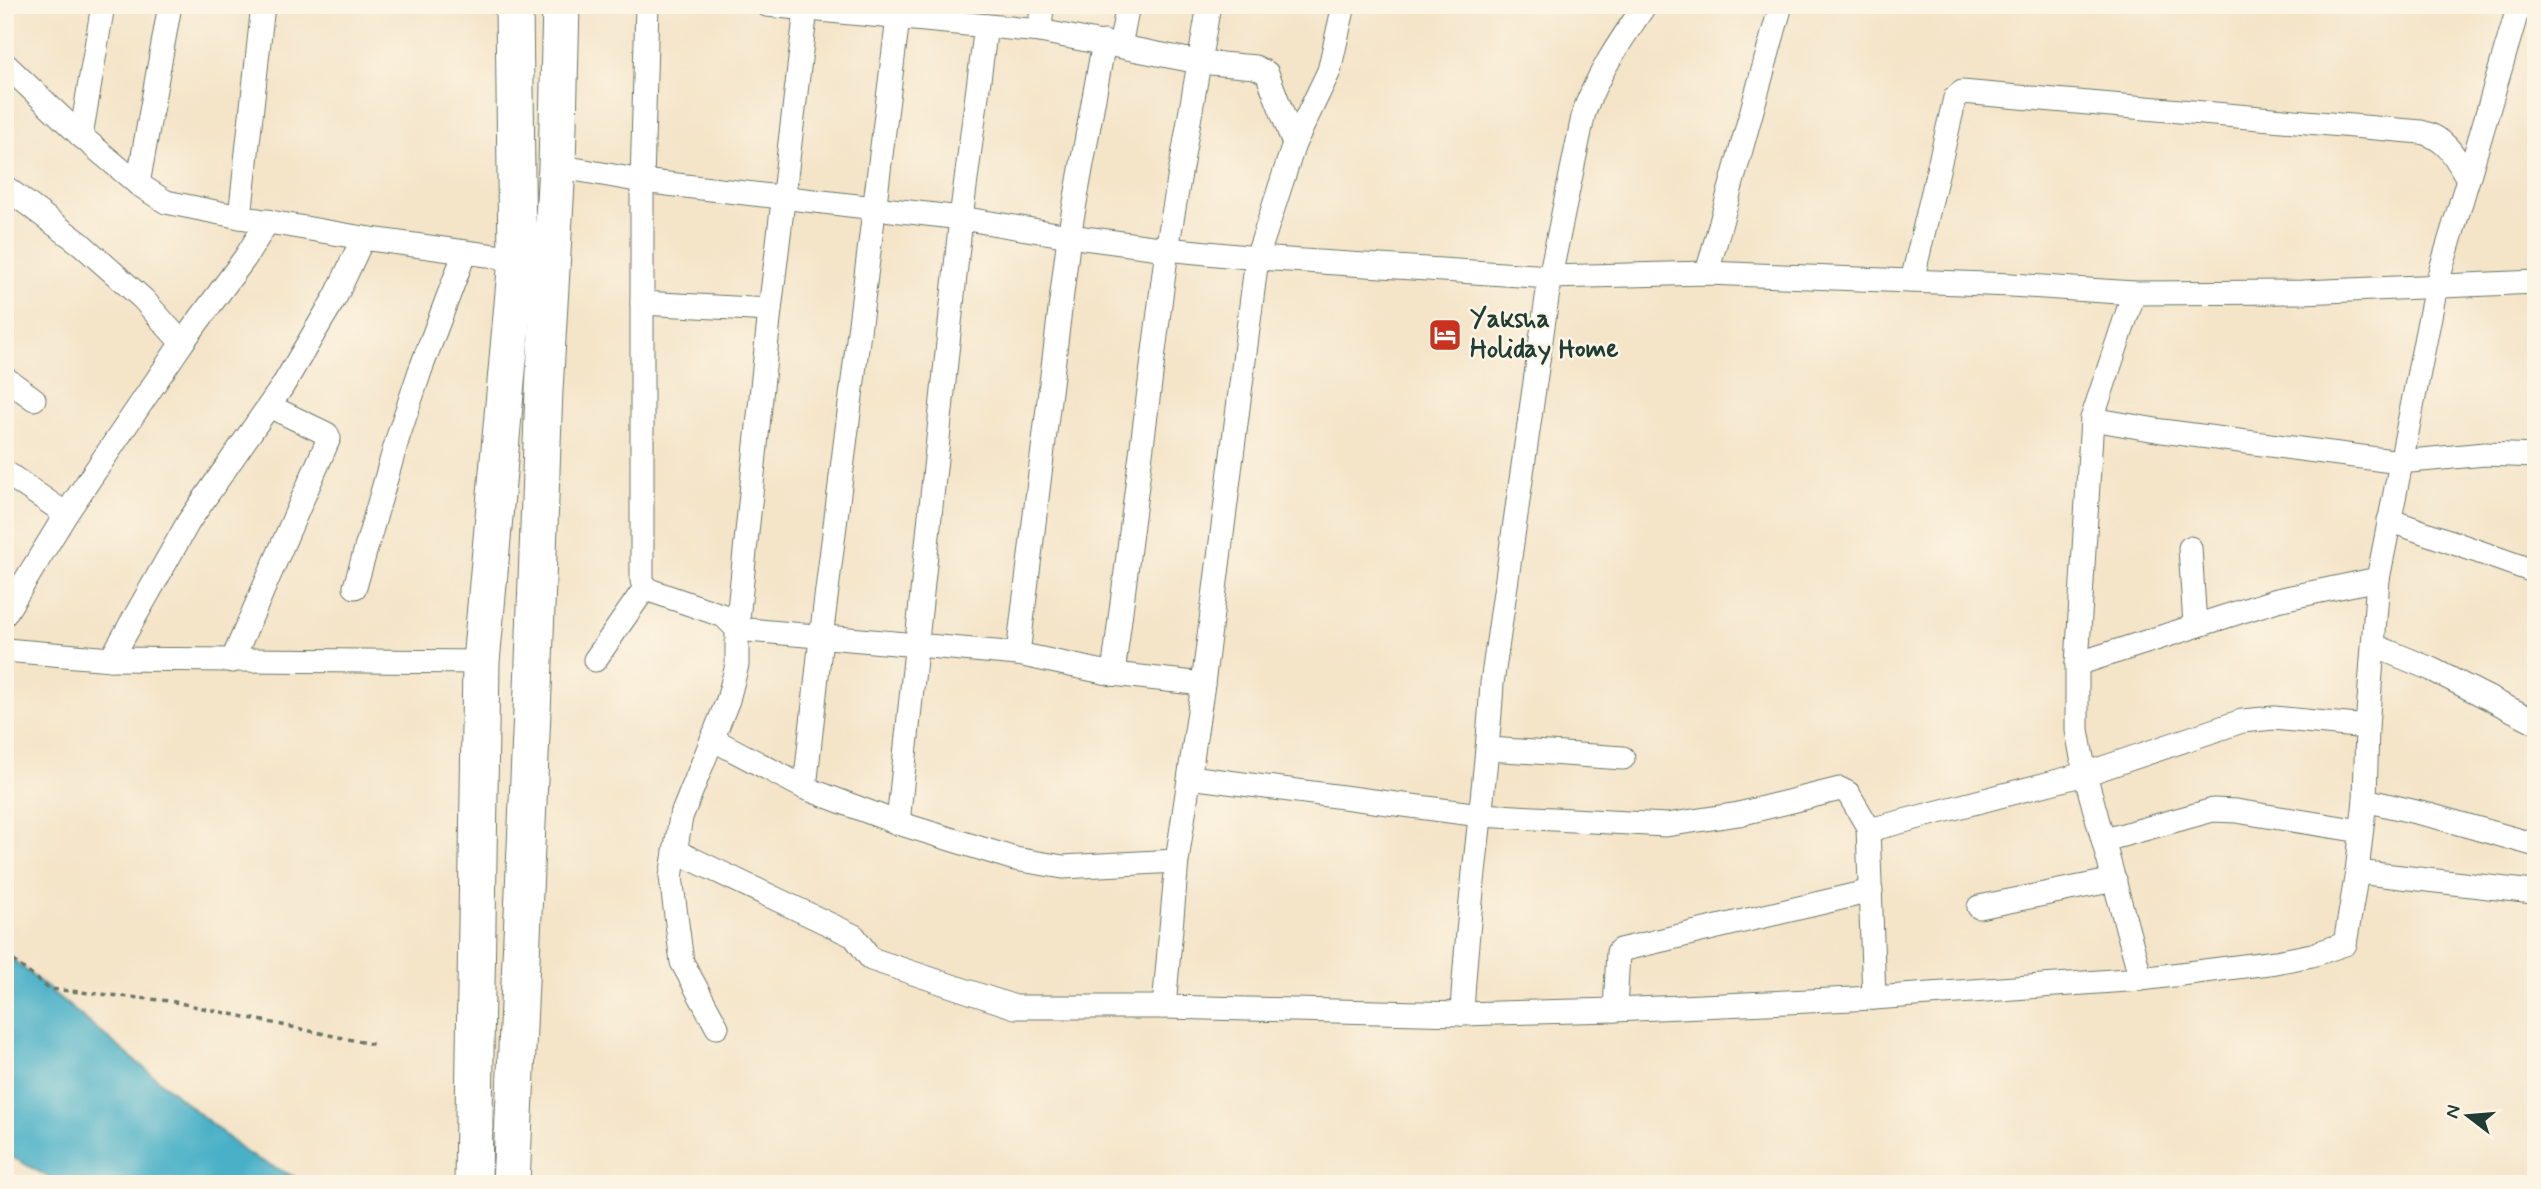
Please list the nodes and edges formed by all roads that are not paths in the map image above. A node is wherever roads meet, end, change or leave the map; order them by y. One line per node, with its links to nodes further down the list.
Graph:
1 (103, 5): 23 (street)
2 (170, 5): 28 (street)
3 (263, 5): 32 (street)
4 (514, 5): 40 (highway)
5 (561, 5): 25 (highway)
6 (647, 5): 27 (street)
7 (767, 5): 15 (street)
8 (1042, 5): 19 (street)
9 (1128, 5): 20 (street)
10 (1209, 5): 21 (street)
11 (1345, 5): 24 (street)
12 (1645, 5): 42 (street)
13 (1781, 5): 41 (street)
14 (2519, 5): 26 (street)
15 (806, 9): 17 (street); 30 (street)
16 (947, 13): 17 (street); 18 (street)
17 (898, 18): 31 (street)
18 (986, 26): 19 (street); 33 (street)
19 (1040, 31): 20 (street)
20 (1112, 44): 21 (street); 35 (street)
21 (1199, 62): 24 (street); 37 (street)
22 (5, 64): 23 (street)
23 (81, 136): 28 (street)
24 (1294, 144): 39 (street)
25 (557, 166): 27 (street); 108 (highway)
26 (2468, 179): 43 (street); 45 (street)
27 (642, 181): 30 (street); 47 (street)
28 (138, 184): 32 (street)
29 (5, 187): 49 (street)
30 (784, 198): 31 (street); 48 (street)
31 (873, 209): 33 (street); 67 (street)
32 (240, 217): 34 (street)
33 (961, 218): 35 (street); 68 (street)
34 (268, 221): 36 (street); 49 (street)
35 (1069, 236): 37 (street); 71 (street)
36 (363, 238): 38 (street); 52 (street)
37 (1167, 249): 39 (street); 77 (street)
38 (465, 252): 40 (street); 62 (street)
39 (1257, 258): 42 (street); 78 (street)
40 (517, 259): 75 (highway)
41 (1707, 273): 42 (street); 43 (street)
42 (1550, 276): 82 (street)
43 (1912, 281): 46 (street)
44 (2536, 282): 45 (street)
45 (2437, 286): 46 (street); 55 (street)
46 (2134, 292): 53 (street)
47 (642, 303): 48 (street); 63 (street)
48 (771, 310): 66 (street)
49 (182, 343): 57 (street)
50 (5, 378): 51 (street)
51 (34, 399)
52 (269, 406): 72 (street); 74 (street)
53 (2092, 419): 55 (street); 76 (street)
54 (2536, 456): 55 (street)
55 (2400, 462): 58 (street)
56 (5, 472): 57 (street)
57 (66, 514): 64 (street)
58 (2389, 520): 60 (street); 61 (street)
59 (2190, 548): 65 (street)
60 (2536, 572)
61 (2378, 579): 65 (street); 69 (street)
62 (355, 587)
63 (645, 588): 66 (street); 73 (street)
64 (5, 614)
65 (2195, 625): 76 (street)
66 (737, 629): 67 (street); 81 (street)
67 (821, 638): 68 (street); 86 (street)
68 (915, 646): 71 (street); 89 (street)
69 (2375, 646): 79 (street); 80 (street)
70 (5, 650): 72 (street)
71 (1018, 654): 77 (street)
72 (111, 659): 74 (street)
73 (595, 660)
74 (232, 661): 75 (street)
75 (481, 662): 107 (highway)
76 (2077, 664): 84 (street)
77 (1113, 674): 78 (street)
78 (1203, 684): 85 (street)
79 (2536, 722)
80 (2367, 727): 84 (street); 87 (street)
81 (712, 739): 86 (street); 94 (street)
82 (1489, 749): 83 (street); 88 (street)
83 (1623, 758)
84 (2085, 774): 90 (street); 92 (street)
85 (1190, 777): 88 (street); 95 (street)
86 (805, 788): 89 (street)
87 (2365, 800): 91 (street); 93 (street)
88 (1480, 815): 90 (street); 105 (street)
89 (898, 822): 95 (street)
90 (1868, 827): 98 (street)
91 (2361, 831): 92 (street); 96 (street)
92 (2105, 840): 97 (street)
93 (2536, 845)
94 (675, 851): 103 (street); 106 (street)
95 (1177, 860): 103 (street)
96 (2357, 872): 99 (street); 101 (street)
97 (2115, 880): 100 (street); 101 (street)
98 (1871, 891): 102 (street); 104 (street)
99 (2533, 892)
100 (1979, 907)
101 (2141, 979): 102 (street)
102 (1874, 998): 104 (street)
103 (1164, 1007): 105 (street)
104 (1615, 1010): 105 (street)
105 (1462, 1014)
106 (717, 1027)
107 (473, 1184)
108 (511, 1184)

